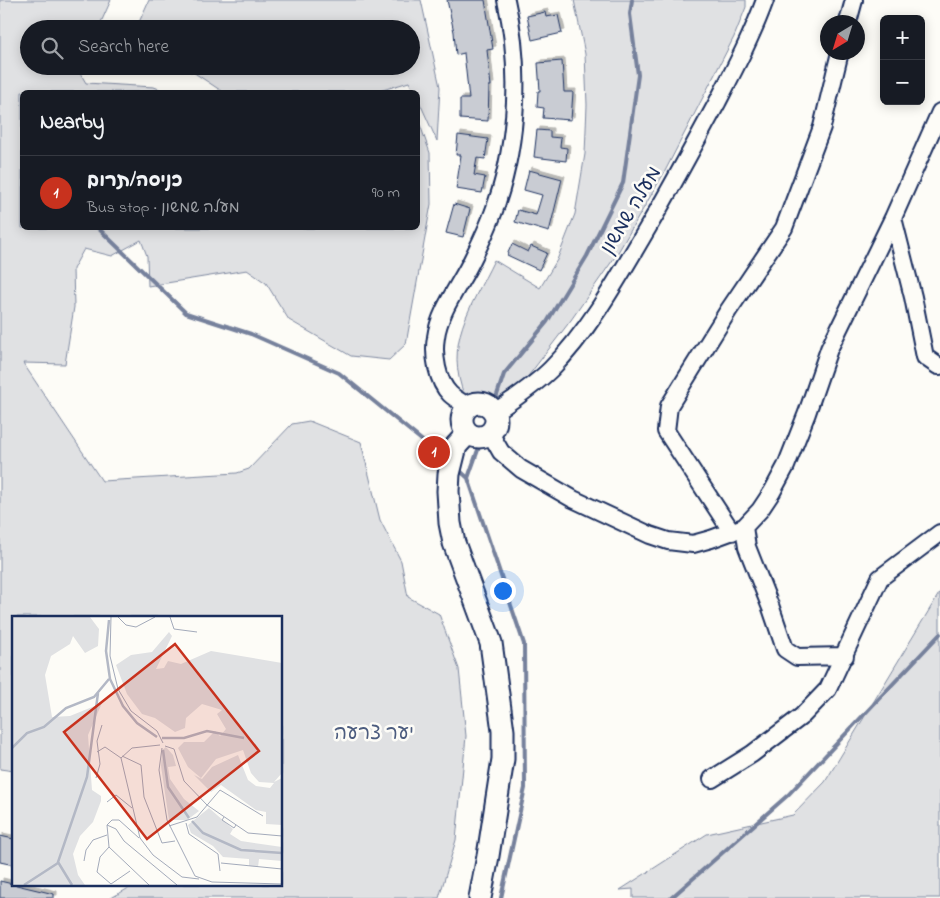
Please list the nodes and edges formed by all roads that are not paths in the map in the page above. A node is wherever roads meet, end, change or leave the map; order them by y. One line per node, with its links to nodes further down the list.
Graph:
1 (506, 0): 9 (street)
2 (765, 0): 10 (street, מעלה שמשון)
3 (854, 0): 4 (street)
4 (850, 15)
5 (838, 60): 12 (street)
6 (940, 112): 7 (street)
7 (893, 218): 8 (street); 12 (street)
8 (940, 366)
9 (469, 407): 10 (main road); 11 (main road)
10 (492, 423): 11 (main road); 12 (street)
11 (468, 432): 16 (main road)
12 (738, 530): 14 (street)
13 (940, 534): 14 (street)
14 (844, 656): 15 (street)
15 (712, 779)
16 (480, 898)

